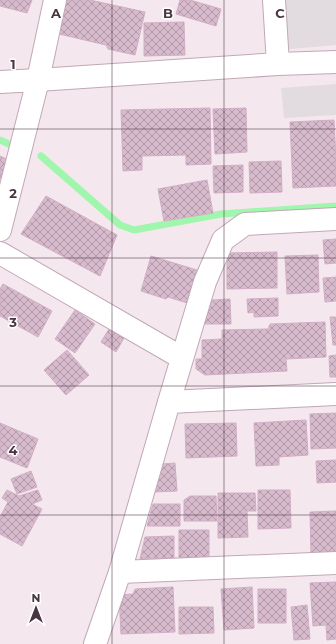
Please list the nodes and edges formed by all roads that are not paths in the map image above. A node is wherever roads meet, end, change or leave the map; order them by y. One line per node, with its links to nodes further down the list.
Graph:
1 (55, 0): 5 (street)
2 (274, 0): 4 (street)
3 (336, 62): 4 (street)
4 (278, 64): 5 (street)
5 (38, 80): 6 (street); 7 (street)
6 (0, 82)
7 (2, 218)
8 (336, 219): 10 (street)
9 (0, 253): 10 (street)
10 (182, 358): 12 (street)
11 (336, 394): 12 (street)
12 (168, 402): 14 (street)
13 (336, 563): 14 (street)
14 (120, 572): 15 (street)
15 (95, 644)

